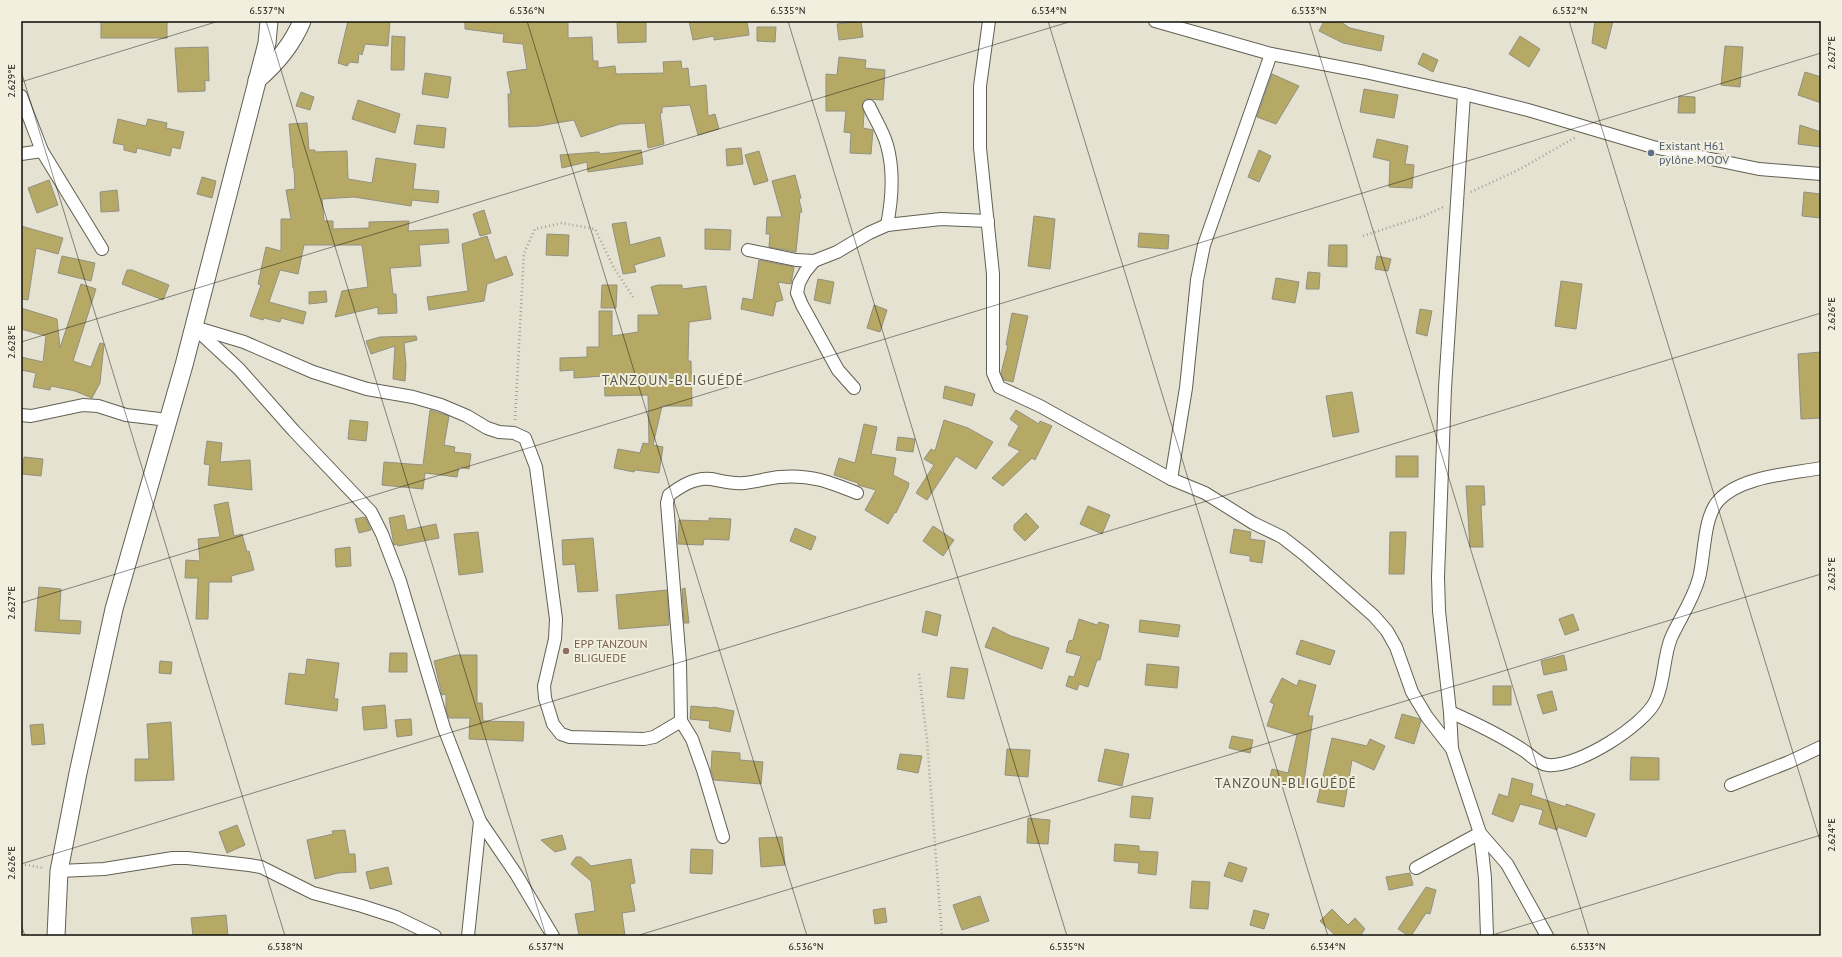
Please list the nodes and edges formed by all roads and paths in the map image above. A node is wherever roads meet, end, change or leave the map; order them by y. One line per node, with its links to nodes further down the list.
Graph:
1 (269, 21): 6 (main road)
2 (302, 21): 6 (main road)
3 (988, 21): 15 (street)
4 (1155, 21): 5 (street)
5 (1271, 54): 7 (street); 28 (street)
6 (257, 80): 22 (main road)
7 (1464, 94): 10 (street); 14 (street)
8 (21, 96): 11 (street)
9 (869, 106): 16 (street)
10 (1591, 130): 13 (street); 14 (path)
11 (42, 151): 12 (street); 18 (street)
12 (21, 154)
13 (1821, 174)
14 (1458, 200): 17 (path); 31 (street)
15 (988, 221): 16 (street); 28 (street)
16 (887, 224): 20 (street)
17 (1363, 236)
18 (102, 249)
19 (748, 250): 20 (street)
20 (814, 261): 23 (street)
21 (633, 297): 26 (path)
22 (194, 327): 25 (main road); 26 (street); 36 (street)
23 (854, 388)
24 (21, 415): 25 (street)
25 (168, 420): 41 (main road)
26 (514, 433): 32 (street)
27 (1821, 468): 31 (street)
28 (1171, 478): 34 (street)
29 (857, 493): 32 (street)
30 (919, 674): 46 (path)
31 (1450, 712): 34 (street)
32 (681, 721): 38 (street)
33 (1821, 748): 35 (street)
34 (1452, 749): 37 (street)
35 (1731, 785)
36 (480, 821): 44 (street); 45 (street)
37 (1480, 833): 40 (street); 47 (street); 48 (street)
38 (723, 837)
39 (21, 864): 41 (path)
40 (1416, 868)
41 (59, 871): 42 (main road); 43 (street)
42 (56, 936)
43 (435, 936)
44 (468, 936)
45 (553, 936)
46 (942, 936)
47 (1487, 936)
48 (1546, 936)

